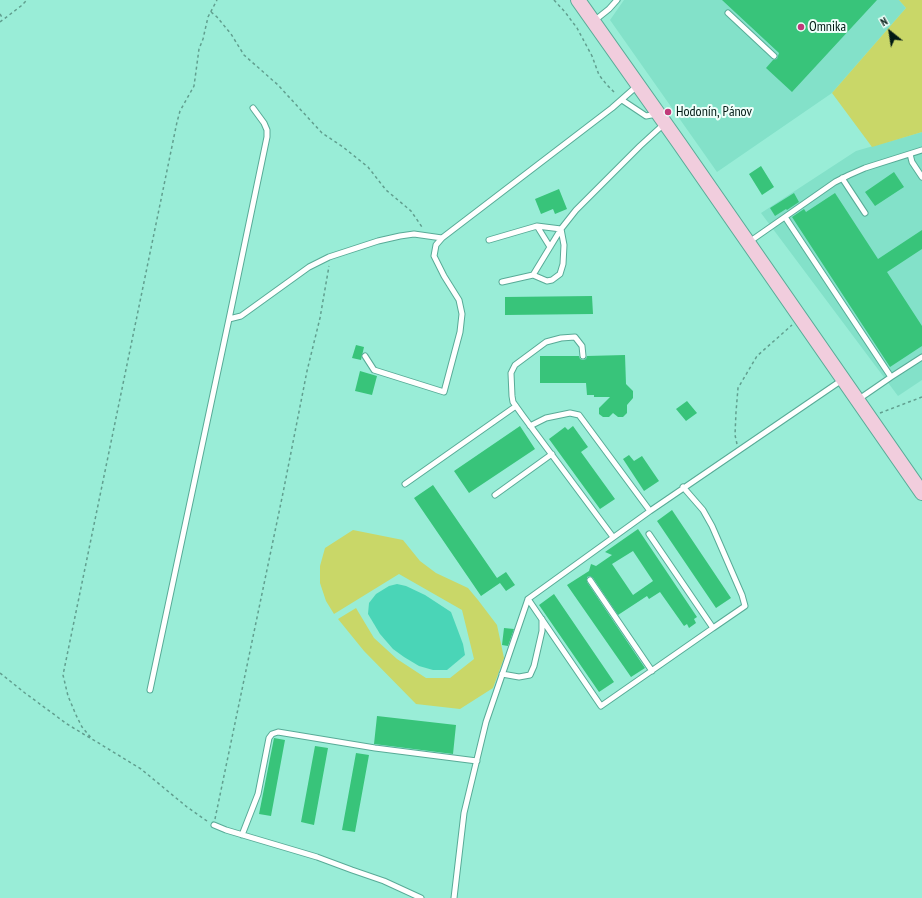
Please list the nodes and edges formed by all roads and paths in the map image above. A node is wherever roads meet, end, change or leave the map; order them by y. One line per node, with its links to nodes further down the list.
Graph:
1 (27, 0): 9 (path)
2 (217, 0): 6 (path)
3 (554, 0): 14 (path)
4 (578, 0): 10 (main road)
5 (617, 0): 10 (lane)
6 (211, 12): 25 (path); 62 (path)
7 (728, 13): 12 (lane)
8 (0, 14): 9 (path)
9 (3, 19): 11 (path)
10 (593, 21): 13 (main road)
11 (0, 22)
12 (774, 56)
13 (638, 85): 14 (lane); 16 (main road)
14 (622, 100): 16 (lane); 26 (lane)
15 (253, 108): 33 (lane)
16 (661, 119): 24 (lane); 28 (main road)
17 (922, 150): 18 (lane)
18 (910, 154): 19 (lane); 20 (lane)
19 (922, 177)
20 (842, 178): 21 (lane); 22 (lane)
21 (865, 213)
22 (785, 217): 28 (lane); 38 (lane)
23 (537, 226): 24 (lane); 27 (lane); 29 (lane)
24 (561, 229): 29 (lane); 31 (lane)
25 (427, 236): 26 (lane); 30 (lane)
26 (442, 238): 35 (lane)
27 (489, 240)
28 (748, 242): 34 (main road)
29 (550, 247): 31 (lane)
30 (330, 257): 33 (lane); 64 (path)
31 (533, 275): 32 (lane)
32 (502, 282)
33 (229, 319): 61 (lane)
34 (801, 319): 39 (main road); 45 (path)
35 (365, 356)
36 (582, 356): 42 (lane)
37 (922, 357): 38 (lane)
38 (891, 377): 41 (lane)
39 (843, 379): 41 (main road); 45 (lane)
40 (922, 397): 43 (path)
41 (857, 400): 43 (main road)
42 (516, 406): 44 (lane); 47 (lane)
43 (869, 417): 49 (main road)
44 (530, 426): 46 (lane); 51 (lane)
45 (738, 452): 48 (lane)
46 (552, 454): 50 (lane); 53 (lane)
47 (405, 484)
48 (683, 487): 51 (lane); 57 (lane)
49 (922, 493)
50 (496, 495)
51 (650, 511): 53 (lane)
52 (649, 534): 57 (lane)
53 (613, 537): 55 (lane)
54 (590, 580): 58 (lane)
55 (528, 599): 56 (lane); 60 (lane)
56 (542, 619): 58 (lane); 60 (lane)
57 (713, 628): 58 (lane)
58 (652, 671)
59 (0, 673): 62 (path)
60 (502, 674): 63 (lane)
61 (150, 690)
62 (92, 739): 64 (path)
63 (477, 762): 65 (lane); 67 (lane)
64 (214, 825): 65 (lane)
65 (242, 835): 66 (lane)
66 (421, 898)
67 (454, 898)

